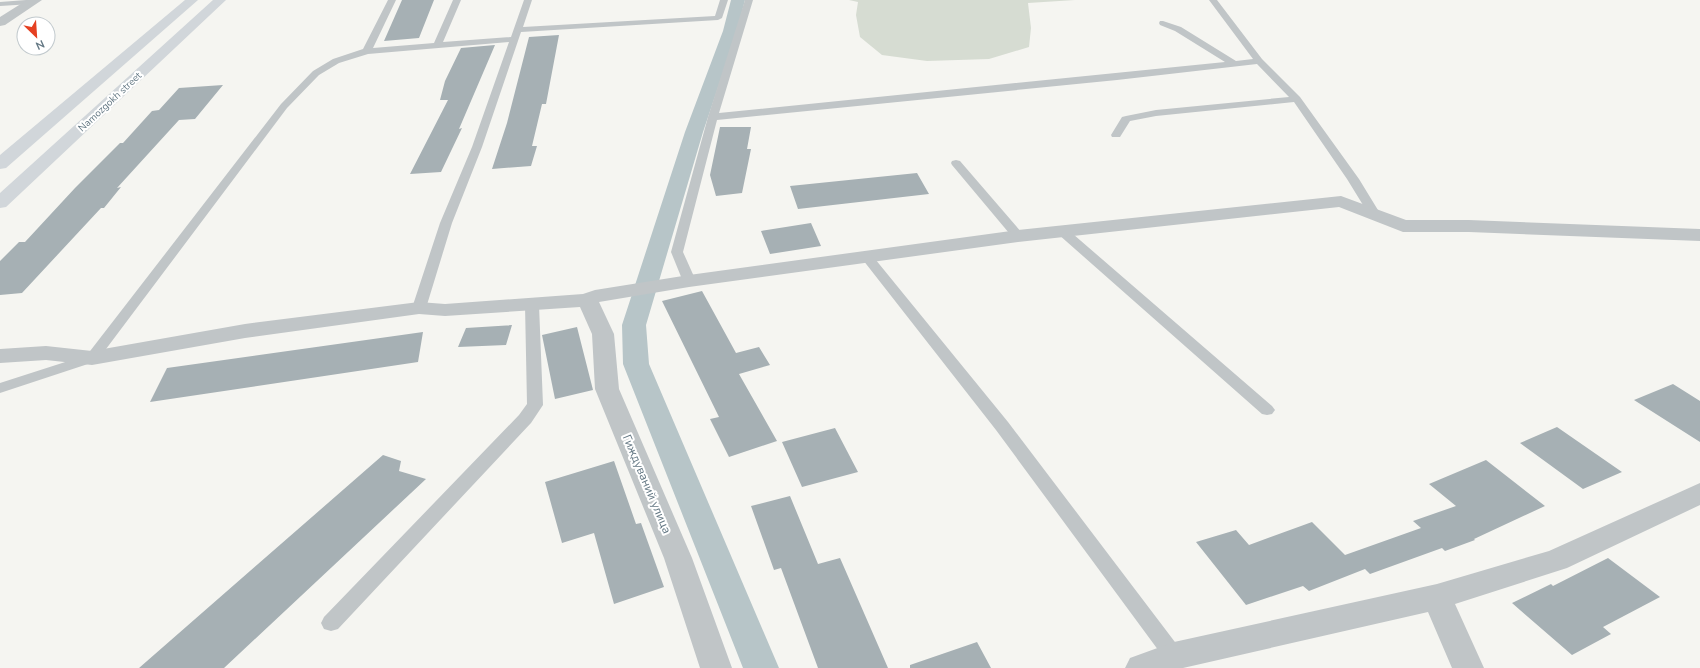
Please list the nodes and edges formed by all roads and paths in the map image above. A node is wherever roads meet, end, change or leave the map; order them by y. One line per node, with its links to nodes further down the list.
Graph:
1 (192, 0): 19 (main road, Namozgokh street)
2 (220, 0): 18 (main road, Namozgokh street)
3 (392, 0): 15 (lane)
4 (457, 0): 14 (lane)
5 (528, 0): 13 (lane)
6 (724, 0): 13 (lane)
7 (749, 0): 21 (lane)
8 (1213, 0): 16 (lane)
9 (34, 1): 10 (lane); 11 (street)
10 (0, 4)
11 (0, 22)
12 (1163, 23): 17 (lane)
13 (516, 34): 14 (lane); 34 (lane)
14 (437, 46): 15 (lane)
15 (367, 51): 36 (lane)
16 (1259, 61): 17 (lane); 20 (lane)
17 (1233, 63): 21 (lane)
18 (124, 89): 19 (main road); 25 (main road, Namozgokh street)
19 (86, 91): 24 (main road, Namozgokh street)
20 (1297, 99): 22 (lane); 26 (lane)
21 (713, 117): 31 (lane)
22 (1116, 135)
23 (956, 163): 29 (lane)
24 (0, 164)
25 (0, 203)
26 (1375, 215): 27 (street); 28 (street)
27 (1062, 231): 29 (street); 38 (lane)
28 (1700, 235)
29 (1018, 236): 30 (street)
30 (867, 257): 31 (street); 42 (lane)
31 (689, 281): 32 (street)
32 (591, 298): 33 (street); 43 (street, Гиждуваний улица)
33 (532, 305): 34 (street); 41 (lane)
34 (419, 308): 36 (street)
35 (0, 356): 36 (street)
36 (92, 358): 37 (lane)
37 (0, 388)
38 (1267, 410)
39 (1700, 493): 40 (street)
40 (1437, 597): 42 (street); 45 (street)
41 (331, 623)
42 (1174, 656): 44 (street)
43 (716, 668)
44 (1141, 668)
45 (1468, 668)

